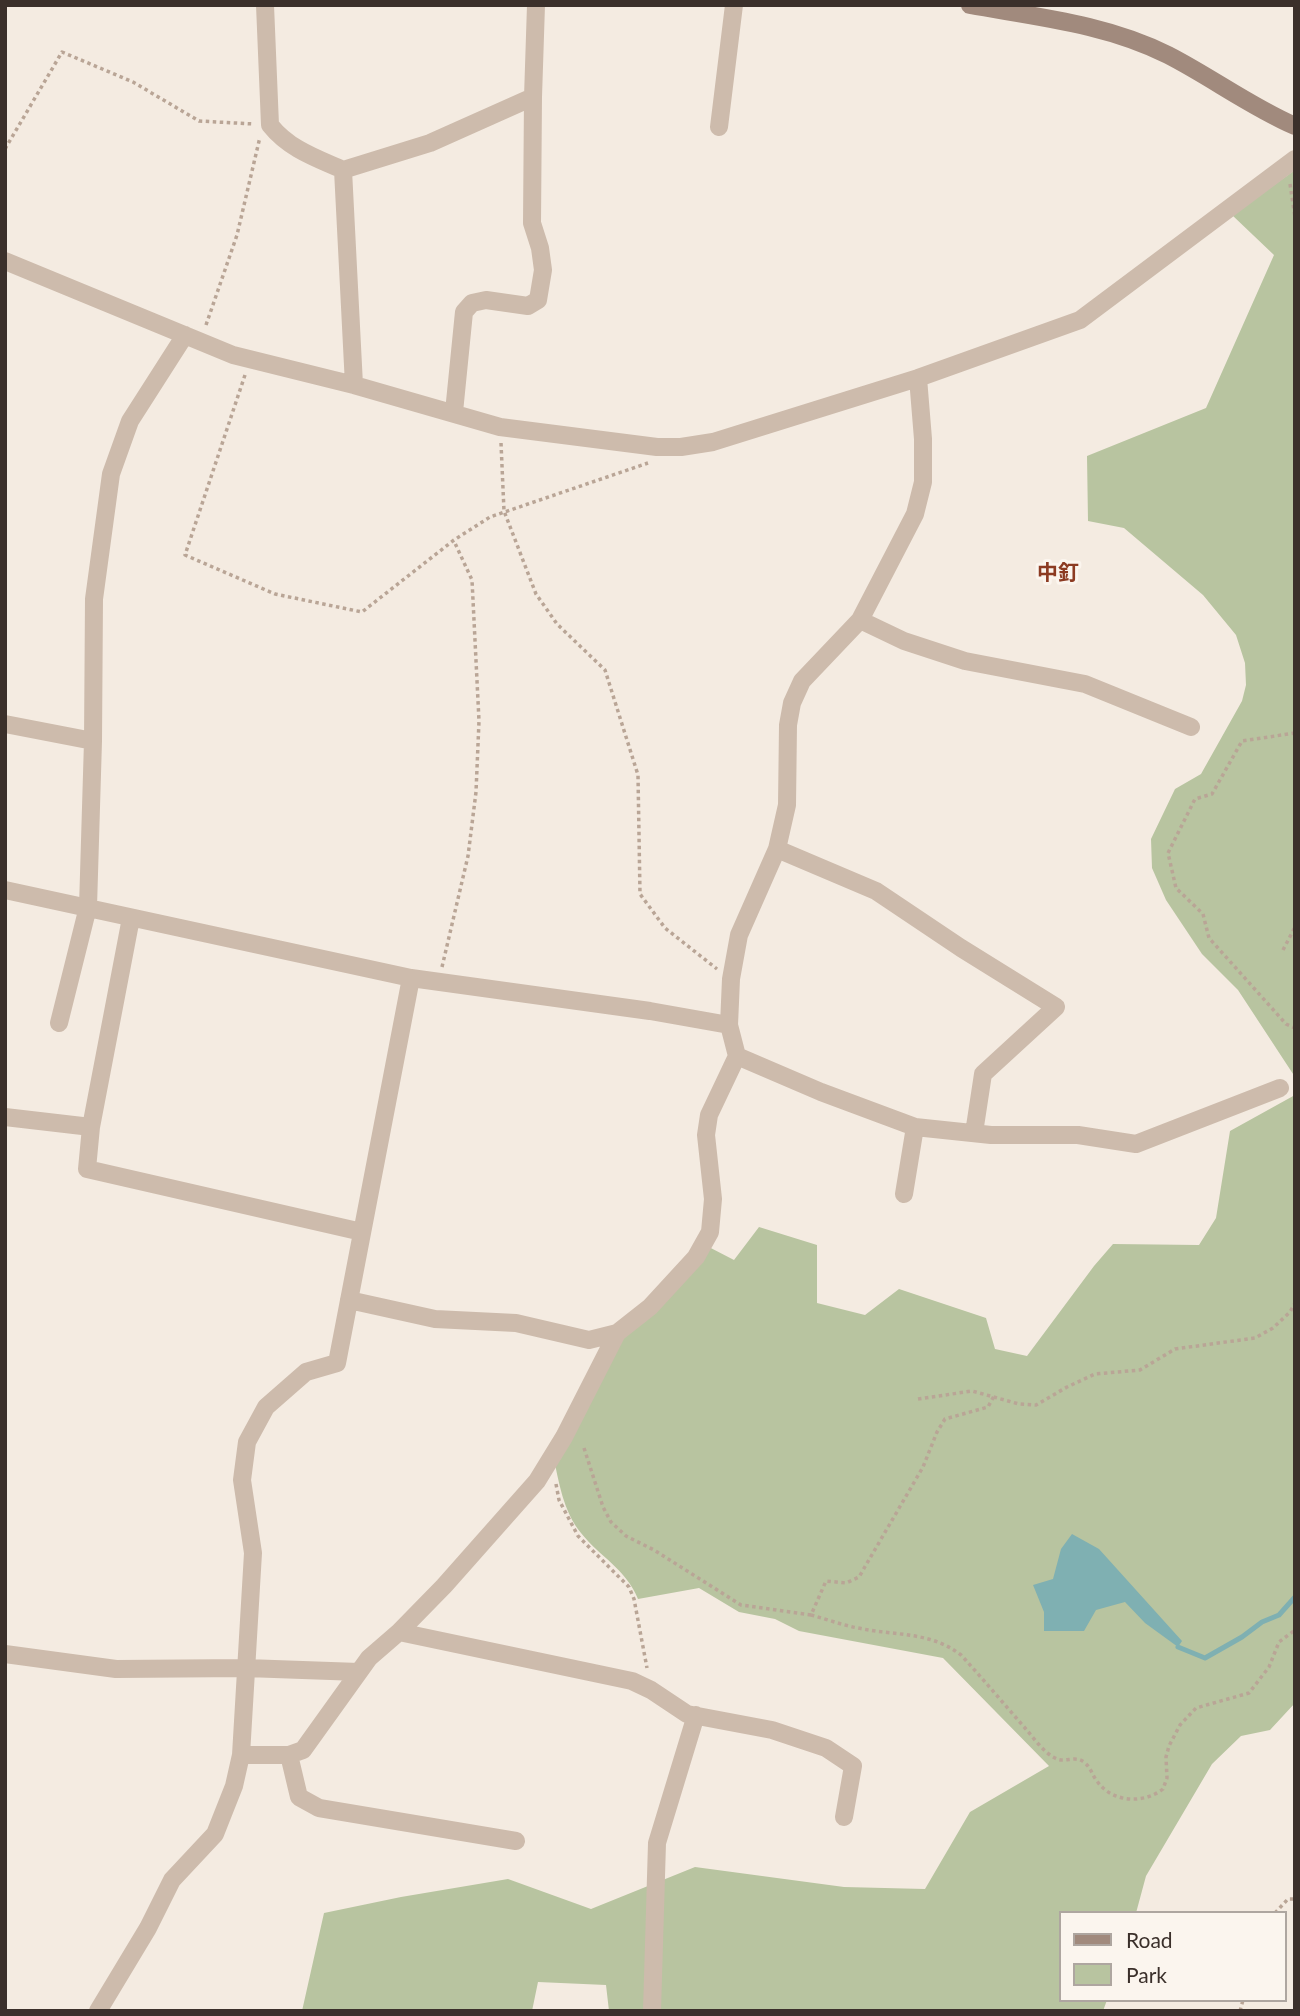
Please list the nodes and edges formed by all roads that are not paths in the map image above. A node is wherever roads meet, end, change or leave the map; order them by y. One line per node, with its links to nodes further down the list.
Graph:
1 (265, 5): 9 (street)
2 (536, 5): 5 (street)
3 (734, 5): 7 (street)
4 (970, 5): 6 (street)
5 (534, 97): 9 (street); 14 (street)
6 (1295, 126)
7 (719, 127)
8 (1295, 159): 12 (street)
9 (343, 170): 13 (street)
10 (5, 261): 11 (street)
11 (193, 339): 13 (street); 18 (street)
12 (918, 378): 14 (street); 15 (street)
13 (354, 385): 14 (street)
14 (454, 412)
15 (860, 620): 17 (street); 19 (street)
16 (5, 724): 18 (street)
17 (1191, 727)
18 (93, 741): 21 (street)
19 (777, 849): 25 (street); 31 (street)
20 (5, 890): 21 (street)
21 (88, 907): 22 (street); 24 (street)
22 (131, 918): 23 (street); 29 (street)
23 (411, 978): 25 (street); 33 (street)
24 (60, 1023)
25 (729, 1025): 26 (street)
26 (737, 1056): 30 (street); 35 (street)
27 (1280, 1088): 31 (street)
28 (5, 1117): 29 (street)
29 (91, 1127): 33 (street)
30 (915, 1127): 31 (street); 32 (street)
31 (974, 1133)
32 (904, 1194)
33 (362, 1232): 34 (street)
34 (349, 1300): 35 (street); 38 (street)
35 (617, 1333): 36 (street)
36 (399, 1632): 39 (street); 40 (street)
37 (5, 1654): 38 (street)
38 (246, 1668): 39 (street); 41 (street)
39 (359, 1672): 42 (street)
40 (695, 1715): 43 (street); 46 (street)
41 (241, 1755): 42 (street); 45 (street)
42 (289, 1755): 44 (street)
43 (844, 1817)
44 (516, 1841)
45 (98, 2011)
46 (652, 2011)

